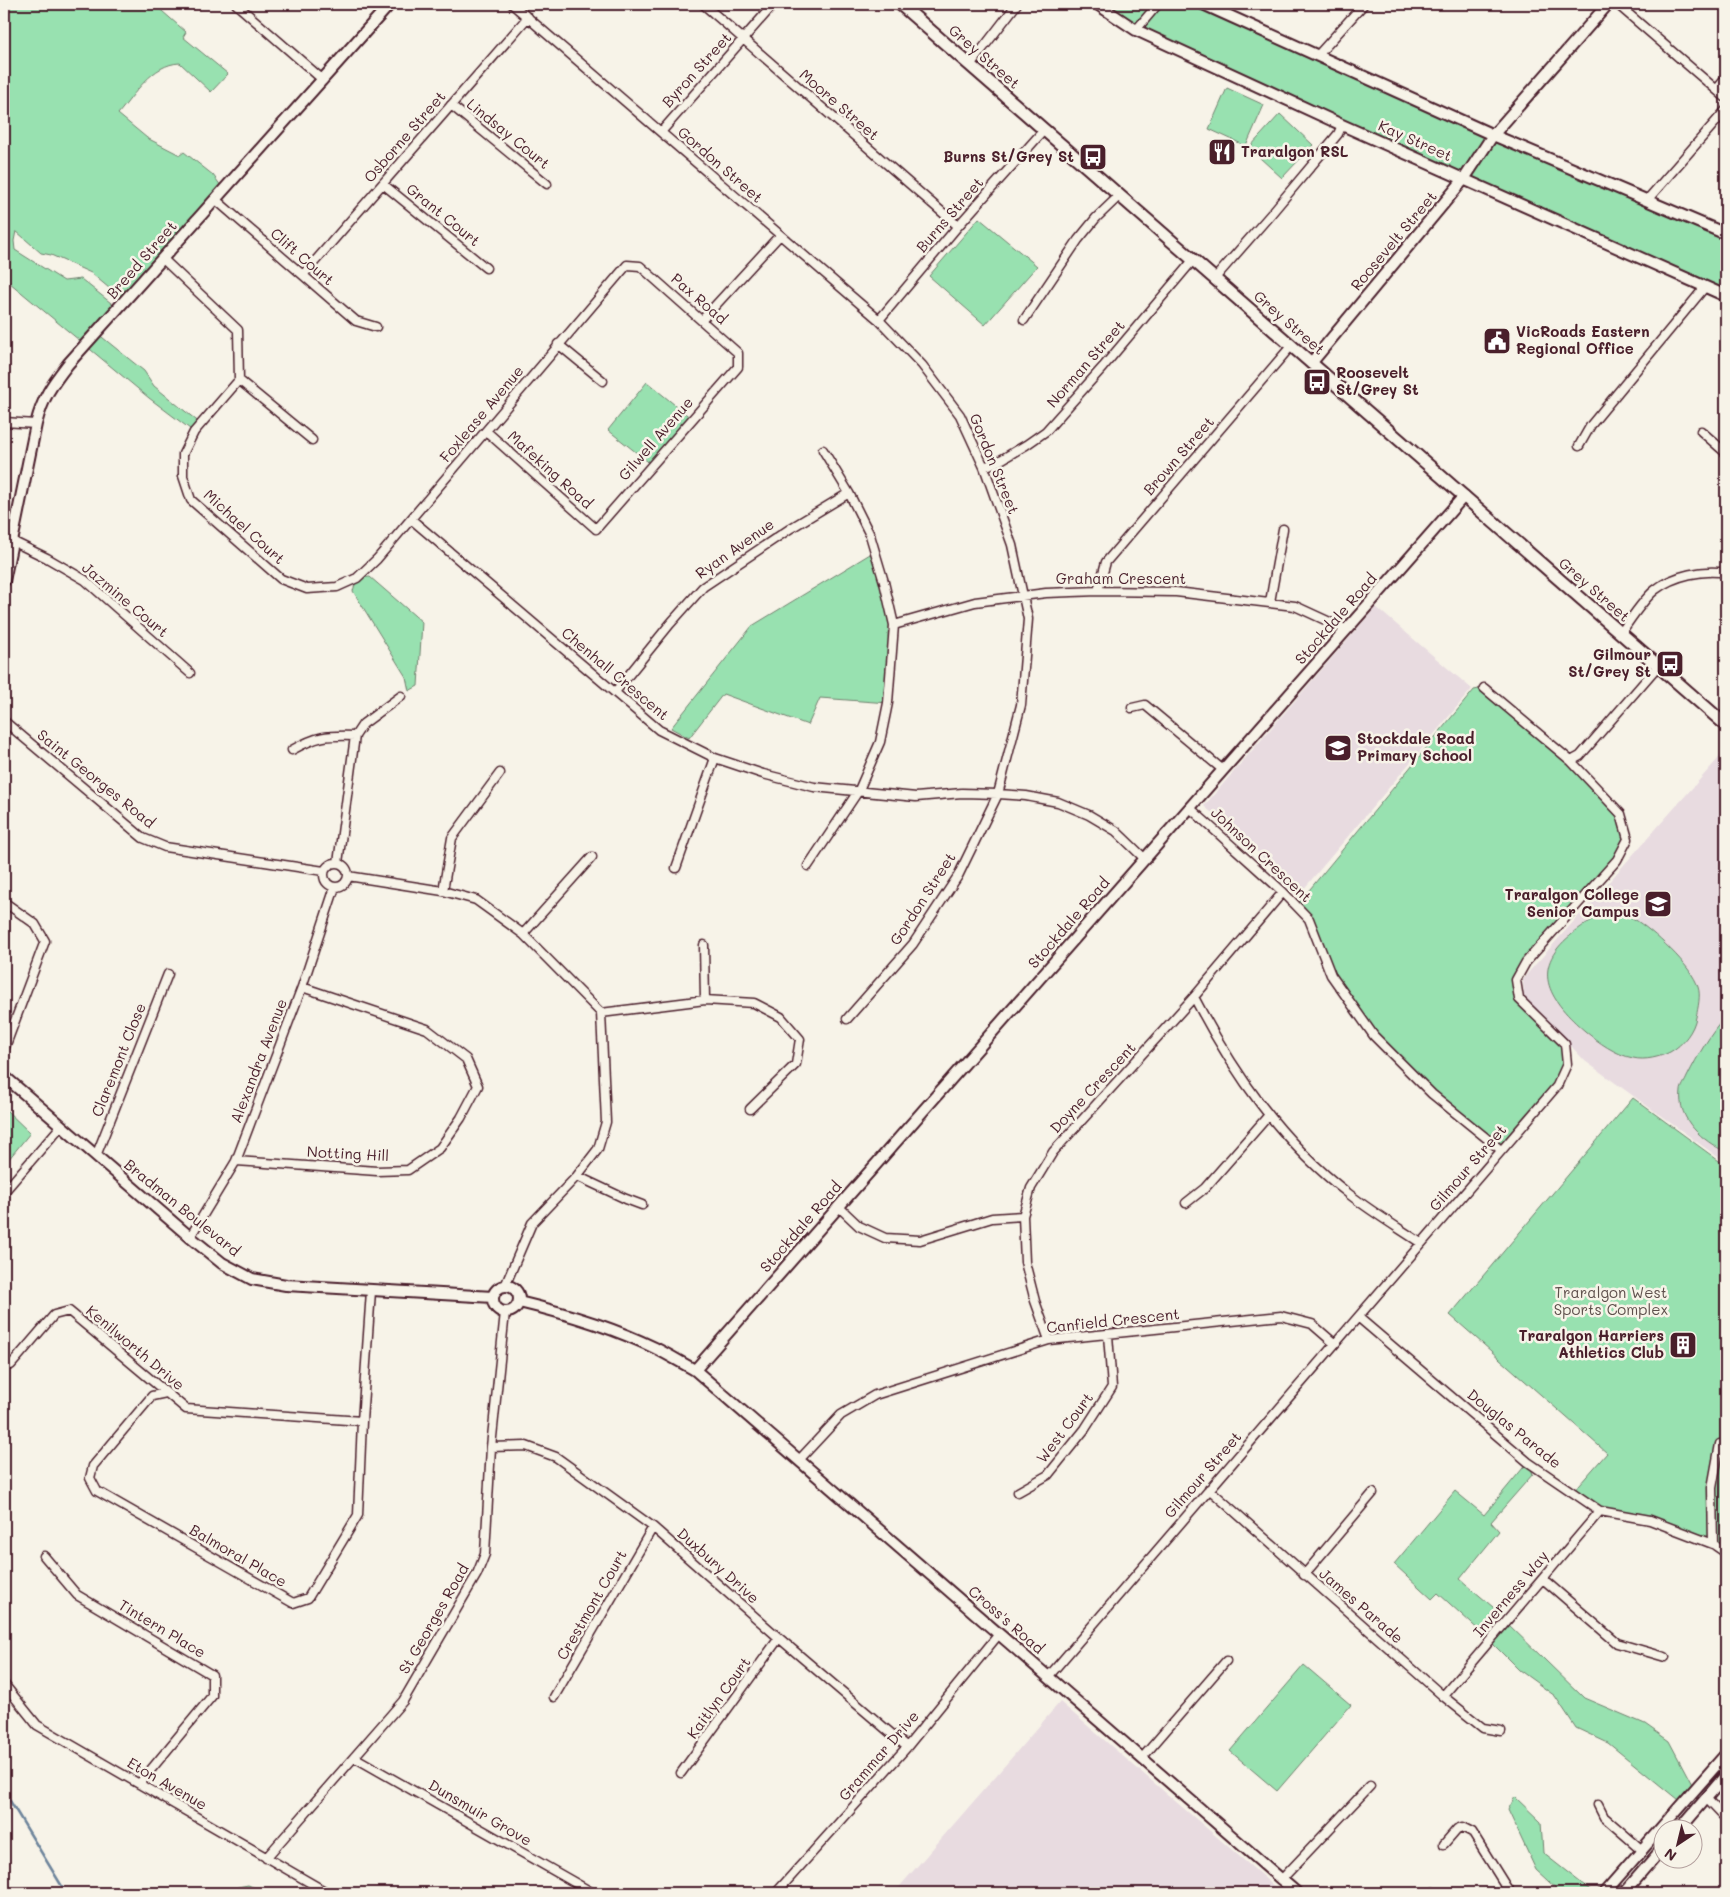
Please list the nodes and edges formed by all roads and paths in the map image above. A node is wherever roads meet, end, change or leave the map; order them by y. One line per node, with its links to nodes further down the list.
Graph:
1 (236, 4): 20 (street)
2 (390, 4): 20 (street, Breed Street)
3 (512, 4): 14 (street, Gordon Street)
4 (703, 4): 16 (street, Moore Street)
5 (774, 4): 16 (street, Byron Street)
6 (900, 4): 18 (main road, Grey Street)
7 (1017, 4): 18 (street)
8 (1097, 4): 15 (street, Kay Street)
9 (1158, 4): 15 (street)
10 (1203, 4): 17 (street)
11 (1364, 4): 17 (street)
12 (1608, 4): 28 (street, Roosevelt Street)
13 (1617, 4): 21 (street)
14 (528, 17): 23 (street, Osborne Street); 27 (street, Gordon Street)
15 (1136, 30): 25 (street, Kay Street)
16 (743, 39): 27 (street, Byron Street); 35 (street, Moore Street)
17 (1318, 55): 28 (street)
18 (970, 65): 26 (main road, Grey Street)
19 (1726, 78): 21 (street)
20 (323, 80): 33 (street, Breed Street)
21 (1717, 89): 22 (street)
22 (1726, 98)
23 (451, 106): 30 (street, Osborne Street); 31 (street, Lindsay Court)
24 (1726, 110): 34 (street)
25 (1342, 125): 29 (street, Kay Street); 43 (street)
26 (1044, 130): 32 (main road, Grey Street); 35 (street, Burns Street)
27 (661, 132): 37 (street, Gordon Street)
28 (1494, 135): 29 (street, Roosevelt Street); 34 (street)
29 (1464, 179): 44 (street, Kay Street); 52 (street, Roosevelt Street)
30 (383, 184): 41 (street, Grant Court); 42 (street, Osborne Street)
31 (547, 184)
32 (1120, 195): 39 (main road, Grey Street); 48 (street)
33 (215, 199): 38 (street, Breed Street); 42 (street, Clift Court)
34 (1648, 199): 36 (street)
35 (958, 226): 47 (street, Burns Street)
36 (1726, 234)
37 (780, 235): 46 (street); 47 (street, Gordon Street)
38 (163, 259): 54 (street); 57 (street, Breed Street)
39 (1194, 259): 43 (main road, Grey Street); 64 (street, Norman Street)
40 (627, 265): 46 (street, Pax Road); 50 (street, Foxlease Avenue)
41 (486, 268)
42 (303, 275): 49 (street, Clift Court)
43 (1215, 278): 51 (main road, Grey Street)
44 (1706, 287): 45 (street, Kay Street); 61 (street)
45 (1726, 296)
46 (702, 320): 53 (street, Pax Road)
47 (879, 320): 64 (street, Gordon Street)
48 (1024, 320)
49 (376, 327)
50 (558, 344): 55 (street); 59 (street, Foxlease Avenue)
51 (1292, 345): 52 (main road, Grey Street); 74 (street, Brown Street)
52 (1312, 362): 66 (main road, Grey Street)
53 (738, 367): 69 (street, Gilwell Avenue)
54 (239, 380): 60 (street); 72 (street, Michael Court)
55 (603, 381)
56 (4, 422): 57 (street)
57 (36, 424): 70 (street, Breed Street)
58 (1700, 431): 63 (street)
59 (486, 432): 67 (street, Foxlease Avenue); 69 (street, Mafeking Road)
60 (312, 440)
61 (1579, 446)
62 (823, 450): 65 (street)
63 (1726, 453)
64 (984, 467): 75 (street, Gordon Street)
65 (849, 493): 77 (street); 83 (street, Ryan Avenue)
66 (1464, 496): 78 (street, Stockdale Road); 79 (main road, Grey Street)
67 (411, 519): 72 (street, Foxlease Avenue); 83 (street, Chenhall Crescent)
68 (1283, 528): 76 (street)
69 (596, 529)
70 (12, 541): 73 (street, Breed Street); 81 (street, Jazmine Court)
71 (1726, 573): 79 (street)
72 (357, 578)
73 (4, 581)
74 (1098, 591): 75 (street, Graham Crescent); 76 (street, Graham Crescent)
75 (1022, 597): 77 (street, Graham Crescent); 95 (street, Gordon Street)
76 (1270, 602): 78 (street, Graham Crescent)
77 (894, 624): 94 (street)
78 (1347, 630): 92 (street, Stockdale Road)
79 (1621, 633): 80 (main road, Grey Street)
80 (1658, 666): 87 (main road, Grey Street); 91 (street)
81 (190, 673)
82 (1484, 688): 91 (street, Gilmour Street)
83 (614, 692): 90 (street, Chenhall Crescent)
84 (402, 696): 88 (street)
85 (1132, 708): 92 (street)
86 (4, 721): 102 (street, Saint Georges Road)
87 (1726, 725)
88 (355, 736): 89 (street); 99 (street)
89 (292, 750)
90 (715, 758): 94 (street, Chenhall Crescent); 101 (street)
91 (1570, 761): 121 (street, Gilmour Street)
92 (1222, 770): 96 (street, Stockdale Road)
93 (500, 773): 105 (street)
94 (859, 790): 95 (street, Chenhall Crescent); 100 (street)
95 (998, 794): 98 (street, Chenhall Crescent); 115 (street, Gordon Street)
96 (1190, 808): 98 (street, Stockdale Road); 106 (street, Johnson Crescent)
97 (592, 857): 108 (street)
98 (1145, 859): 128 (street, Stockdale Road)
99 (338, 863): 102 (street); 103 (street)
100 (808, 866)
101 (676, 868)
102 (324, 872): 104 (street)
103 (348, 876): 104 (street); 105 (street)
104 (336, 887): 111 (street, Alexandra Avenue)
105 (443, 892): 108 (street)
106 (1283, 892): 112 (street, Doyne Crescent); 121 (street, Johnson Crescent)
107 (4, 902): 116 (street)
108 (523, 934): 114 (street)
109 (704, 945): 113 (street)
110 (168, 974): 122 (street, Claremont Close)
111 (302, 987): 123 (street, Alexandra Avenue); 123 (street, Notting Hill)
112 (1194, 997): 119 (street); 129 (street, Doyne Crescent)
113 (705, 1000): 114 (street); 118 (street)
114 (601, 1013): 124 (street)
115 (847, 1019)
116 (4, 1050)
117 (4, 1076): 120 (street, Bradman Boulevard)
118 (750, 1108)
119 (1269, 1115): 126 (street); 131 (street)
120 (61, 1126): 122 (street, Bradman Boulevard); 125 (street)
121 (1501, 1150): 131 (street, Gilmour Street)
122 (96, 1156): 130 (street, Bradman Boulevard)
123 (236, 1161): 130 (street, Alexandra Avenue)
124 (578, 1176): 127 (street); 132 (street)
125 (4, 1192)
126 (1186, 1203)
127 (642, 1205)
128 (839, 1207): 129 (street); 142 (street, Stockdale Road)
129 (1023, 1216): 139 (street, Doyne Crescent)
130 (190, 1237): 133 (street, Bradman Boulevard)
131 (1422, 1243): 137 (street, Gilmour Street)
132 (506, 1286): 134 (street); 135 (street)
133 (371, 1290): 134 (street, Bradman Boulevard); 144 (street, Balmoral Place)
134 (493, 1298): 136 (street)
135 (519, 1302): 136 (street); 142 (street)
136 (505, 1312): 146 (street, St Georges Road)
137 (1358, 1317): 140 (street, Gilmour Street); 151 (street, Douglas Parade)
138 (1108, 1335): 139 (street, Canfield Crescent); 140 (street, Canfield Crescent); 149 (street, West Court)
139 (1049, 1340): 147 (street, Canfield Crescent)
140 (1335, 1344): 148 (street, Gilmour Street)
141 (4, 1367): 143 (street, Kenilworth Drive)
142 (695, 1370): 147 (street, Cross's Road)
143 (166, 1392): 144 (street, Kenilworth Drive); 144 (street, Balmoral Place)
144 (362, 1422)
145 (1720, 1444): 153 (street)
146 (491, 1447): 152 (street, Duxbury Drive); 169 (street, St Georges Road)
147 (799, 1460): 158 (street, Cross's Road)
148 (1210, 1489): 156 (street, James Parade); 162 (street, Gilmour Street)
149 (1018, 1492)
150 (1373, 1493): 156 (street)
151 (1600, 1510): 153 (street, Douglas Parade); 157 (street, Inverness Way)
152 (653, 1527): 159 (street, Duxbury Drive); 165 (street, Crestmont Court)
153 (1713, 1544): 154 (street, Douglas Parade)
154 (1726, 1552)
155 (44, 1556): 173 (street, Tintern Place)
156 (1304, 1575): 164 (street, James Parade)
157 (1543, 1579): 160 (street); 164 (street, Inverness Way)
158 (999, 1634): 162 (street, Cross's Road); 167 (street, Grammar Drive)
159 (779, 1638): 167 (street, Duxbury Drive); 171 (street, Kaitlyn Court)
160 (1665, 1657)
161 (1226, 1661): 170 (street)
162 (1048, 1677): 170 (street, Cross's Road)
163 (4, 1684): 173 (street, Eton Avenue)
164 (1443, 1696): 166 (street, James Parade)
165 (554, 1697)
166 (1501, 1731)
167 (906, 1747): 187 (street, Grammar Drive)
168 (1726, 1754): 175 (street)
169 (354, 1757): 182 (street, St Georges Road); 186 (street, Dunsmuir Grove)
170 (1142, 1758): 184 (street, Cross's Road)
171 (681, 1773)
172 (1726, 1775): 176 (street)
173 (139, 1784): 182 (street, Eton Avenue)
174 (1370, 1786): 184 (street)
175 (1695, 1790): 176 (street); 181 (street)
176 (1706, 1798): 178 (street); 179 (street)
177 (1598, 1805): 181 (street)
178 (1726, 1819)
179 (1687, 1820)
180 (1444, 1844): 189 (street)
181 (1642, 1850): 190 (street)
182 (266, 1858): 185 (street, Eton Avenue)
183 (1652, 1860): 191 (street)
184 (1281, 1880): 188 (street, Cross's Road)
185 (328, 1893)
186 (592, 1893)
187 (776, 1893)
188 (1297, 1893)
189 (1510, 1893)
190 (1604, 1893)
191 (1624, 1893)

